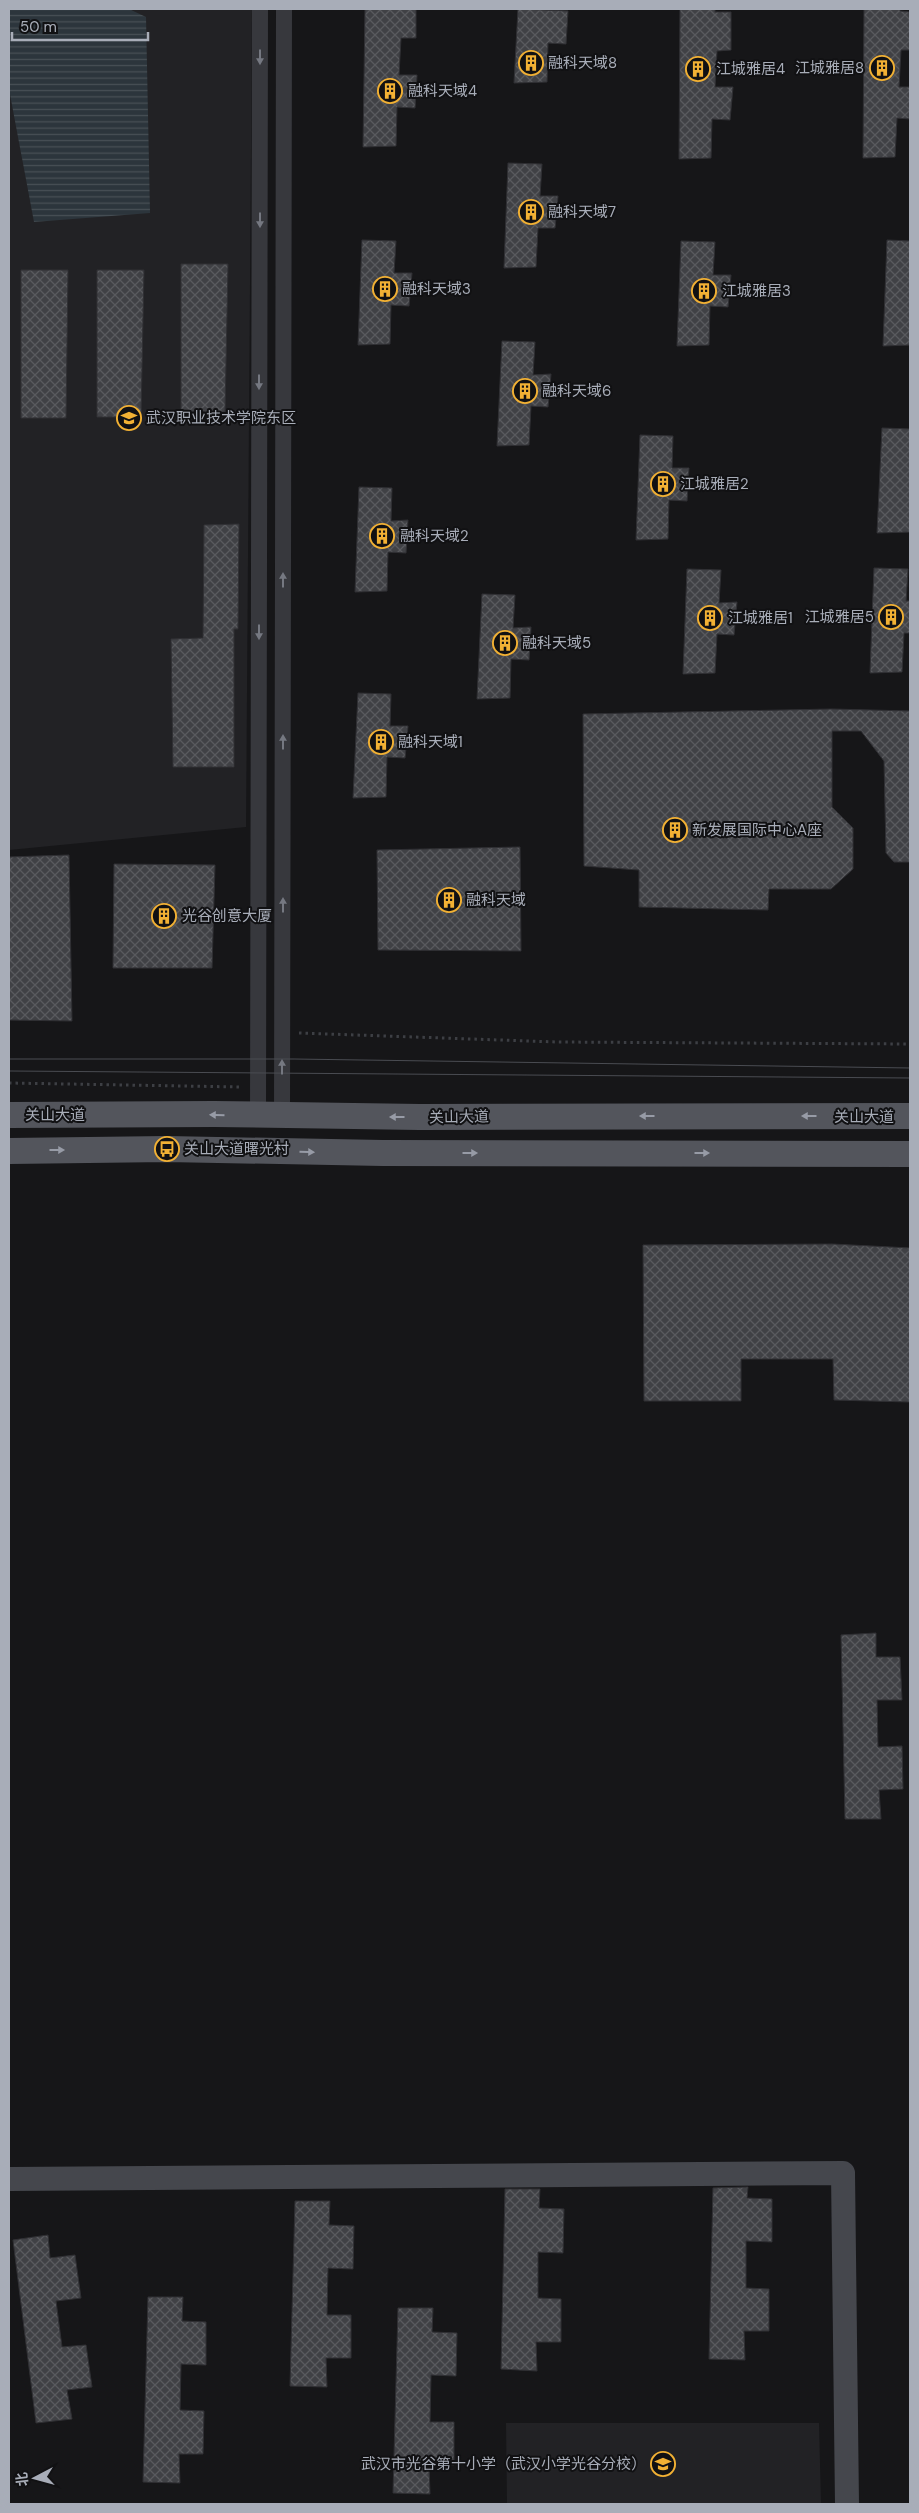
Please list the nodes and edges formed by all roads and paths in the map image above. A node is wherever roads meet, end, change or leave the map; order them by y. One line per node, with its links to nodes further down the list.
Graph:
1 (260, 9): 6 (street, one-way to 6)
2 (284, 9): 8 (street, one-way to 2)
3 (297, 1042): 4 (path)
4 (910, 1044)
5 (9, 1083): 6 (path)
6 (258, 1088): 8 (street)
7 (9, 1115): 8 (main road, 关山大道, one-way to 7)
8 (270, 1116): 9 (main road, 关山大道, one-way to 8)
9 (910, 1116)
10 (9, 1151): 11 (main road, one-way to 11)
11 (910, 1154)
12 (9, 2179): 13 (street)
13 (847, 2504)

